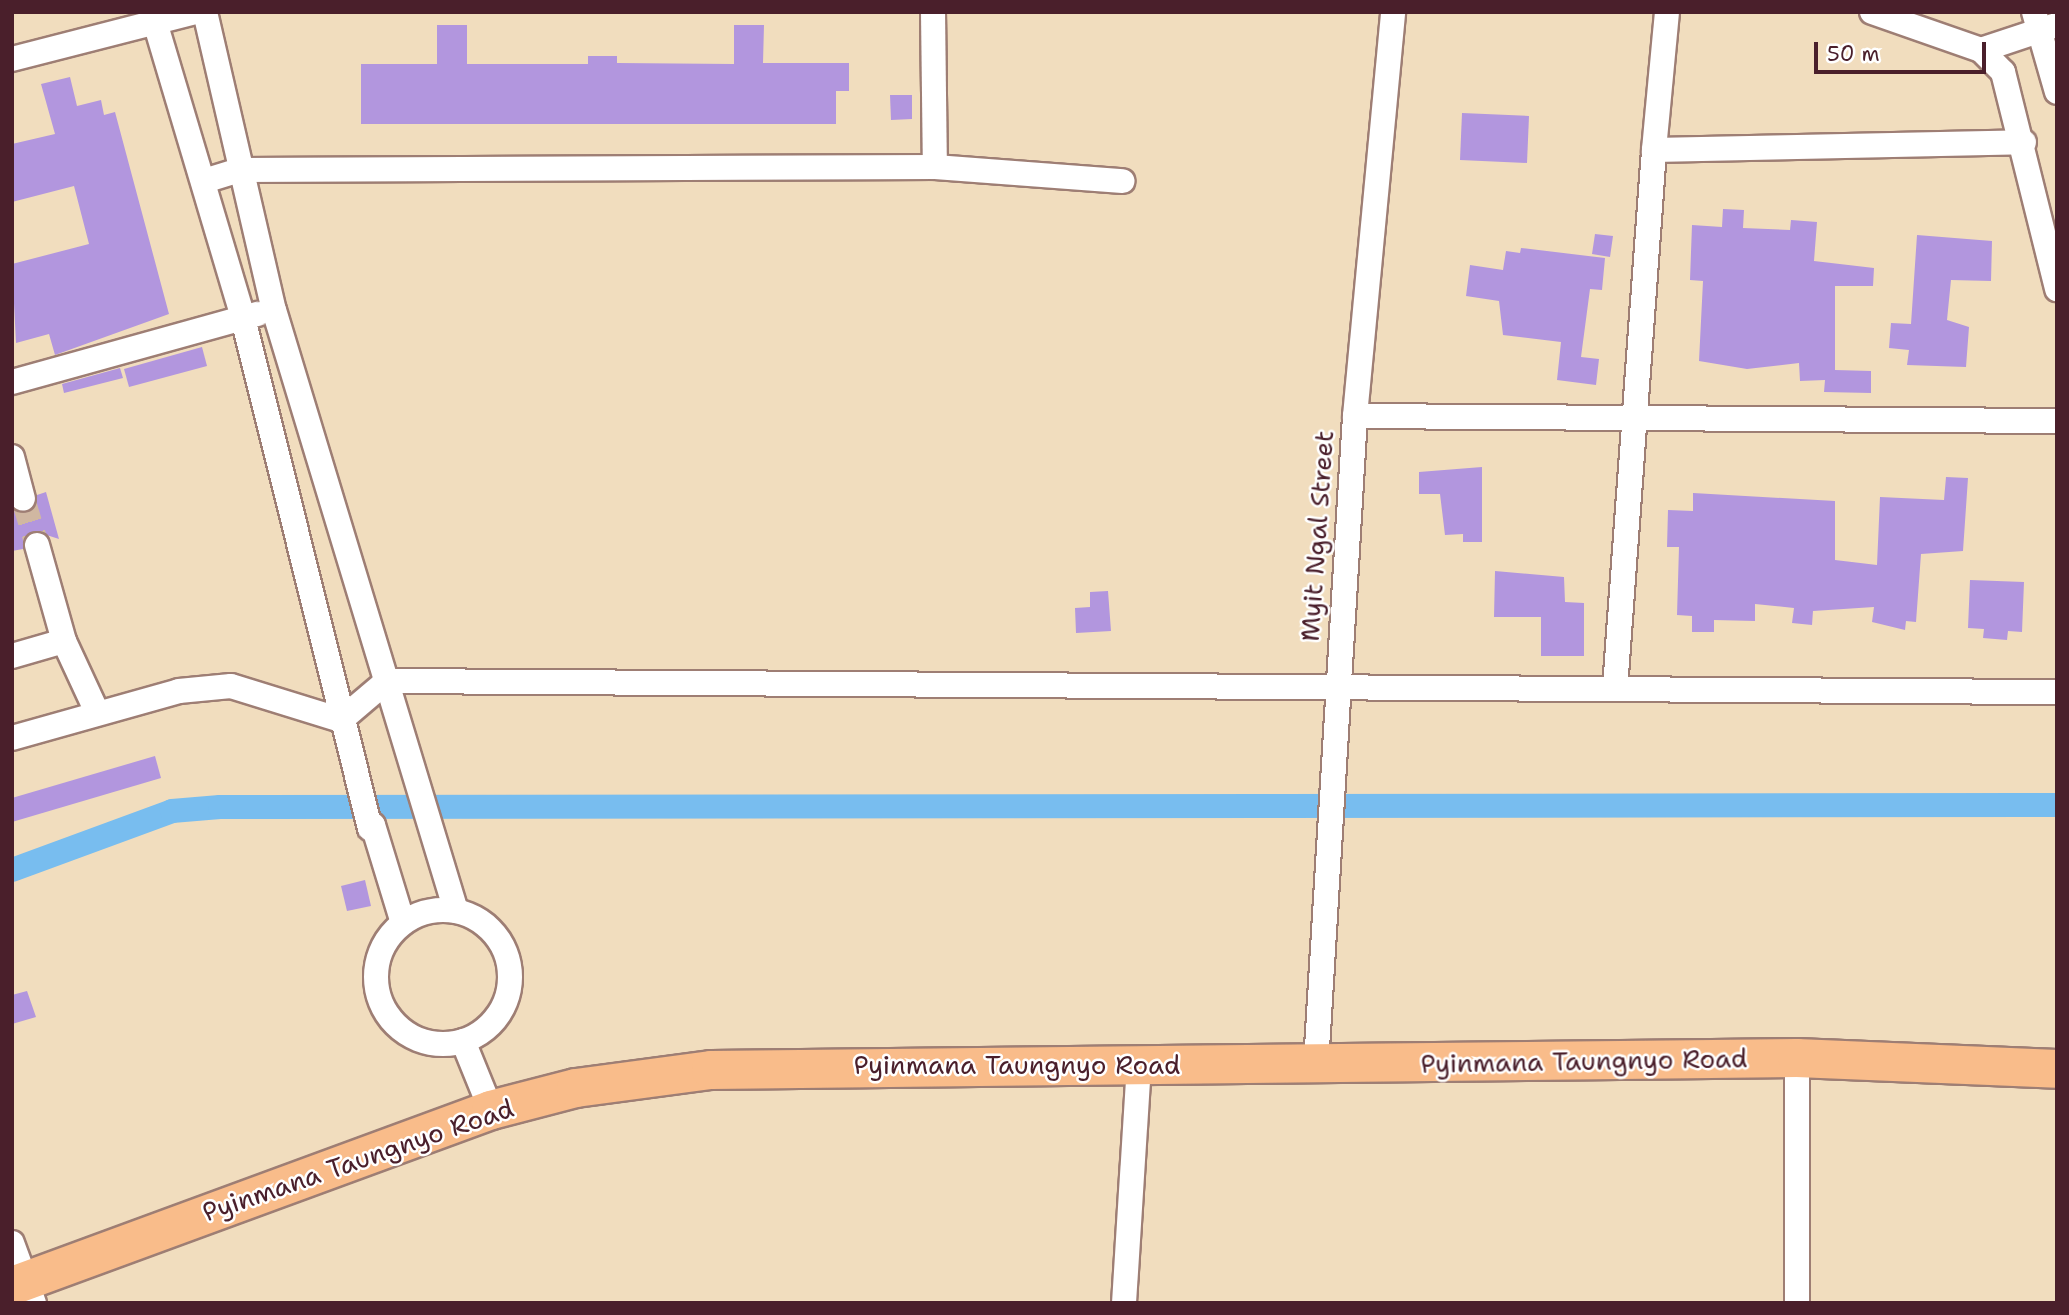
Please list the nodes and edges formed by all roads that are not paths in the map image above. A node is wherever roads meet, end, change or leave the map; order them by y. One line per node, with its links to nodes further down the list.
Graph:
1 (195, 12): 7 (street)
2 (205, 12): 15 (street)
3 (933, 12): 14 (street)
4 (1393, 12): 22 (street, Myit Ngal Street)
5 (1667, 12): 13 (street)
6 (1872, 12): 9 (street)
7 (153, 17): 10 (street); 16 (street)
8 (2044, 22): 9 (street); 11 (street)
9 (1981, 50): 12 (street)
10 (12, 59)
11 (2057, 92)
12 (2024, 142): 13 (street); 18 (street)
13 (1654, 150): 23 (street)
14 (935, 167): 15 (street); 17 (street)
15 (241, 170): 16 (street); 19 (street)
16 (204, 181): 20 (street)
17 (1122, 181)
18 (2057, 289)
19 (274, 310): 20 (street); 30 (street)
20 (243, 318): 21 (street); 35 (street)
21 (12, 382)
22 (1355, 416): 23 (street); 31 (street, Myit Ngal Street)
23 (1635, 419): 24 (street); 32 (street)
24 (2057, 421)
25 (12, 457): 26 (street)
26 (23, 499)
27 (37, 545): 28 (street)
28 (64, 641): 29 (street); 34 (street)
29 (12, 656)
30 (387, 681): 31 (street); 35 (street); 37 (street)
31 (1337, 686): 32 (street); 42 (street, Myit Ngal Street)
32 (1615, 688): 33 (street)
33 (2057, 692)
34 (97, 712): 35 (street); 36 (street)
35 (341, 720): 38 (street)
36 (12, 737)
37 (456, 911): 38 (street); 39 (street)
38 (403, 923): 39 (street)
39 (463, 1041): 44 (street)
40 (1797, 1058): 42 (main road, Pyinmana Taungnyo Road); 43 (main road, Pyinmana Taungnyo Road); 48 (street)
41 (1139, 1064): 42 (main road, Pyinmana Taungnyo Road); 44 (main road, Pyinmana Taungnyo Road); 47 (street)
42 (1316, 1065)
43 (2057, 1069)
44 (491, 1111): 46 (main road, Pyinmana Taungnyo Road)
45 (12, 1243): 46 (street)
46 (24, 1290)
47 (1124, 1303)
48 (1797, 1303)

